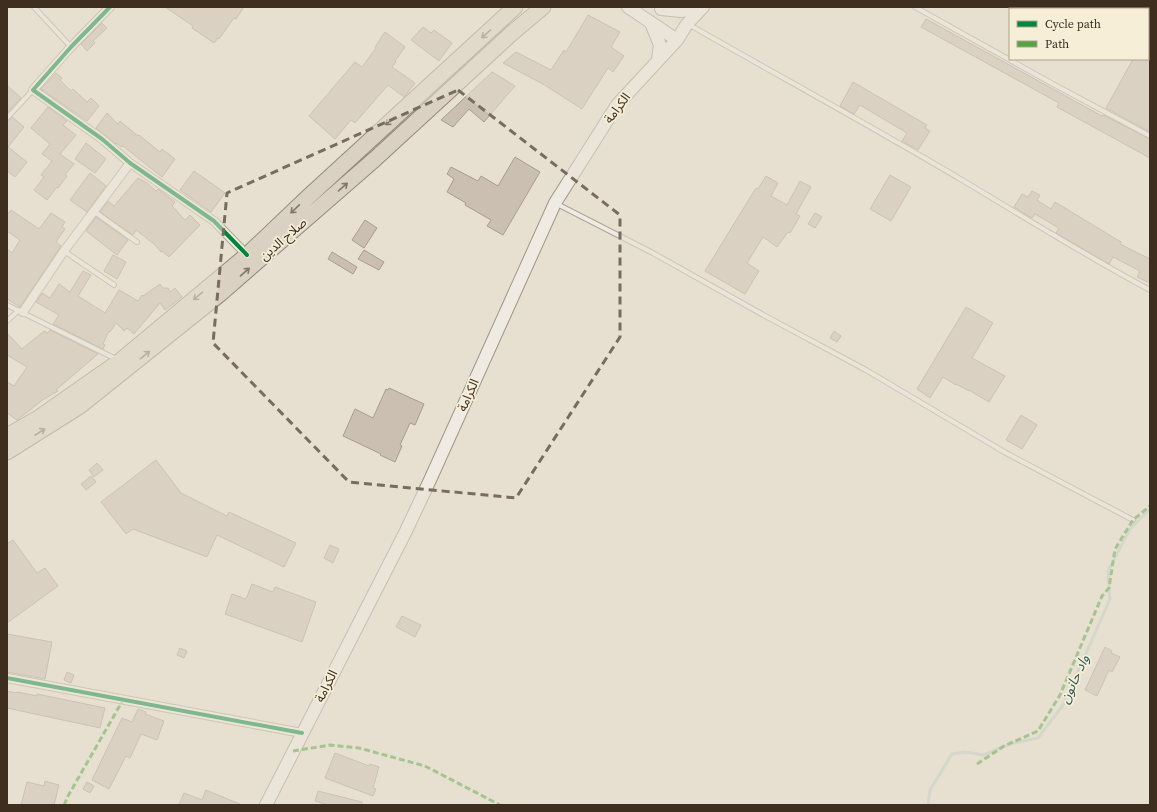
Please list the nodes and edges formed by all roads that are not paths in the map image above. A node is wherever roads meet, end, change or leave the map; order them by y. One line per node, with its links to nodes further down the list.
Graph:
1 (34, 7): 12 (lane)
2 (110, 7): 12 (street)
3 (515, 7): 24 (highway, صلاح الدين, one-way to 24)
4 (543, 7): 32 (highway, صلاح الدين, one-way to 4)
5 (628, 7): 9 (main road)
6 (703, 7): 8 (main road); 10 (main road, الكرامة)
7 (915, 7): 14 (lane)
8 (659, 8): 10 (main road)
9 (651, 23): 11 (main road); 13 (main road)
10 (687, 24): 11 (main road, الكرامة); 26 (lane)
11 (677, 40): 13 (main road, الكرامة)
12 (71, 47): 16 (street)
13 (658, 59): 20 (main road, الكرامة)
14 (1009, 59)
15 (1010, 60): 18 (lane)
16 (33, 90): 17 (lane); 19 (street)
17 (7, 118)
18 (1150, 136)
19 (130, 163): 21 (street); 24 (street)
20 (555, 203): 33 (lane); 35 (main road, الكرامة)
21 (94, 212): 22 (lane); 23 (street)
22 (137, 242)
23 (64, 252): 25 (lane); 28 (street)
24 (247, 255): 30 (highway, صلاح الدين, one-way to 30)
25 (114, 285)
26 (1150, 290)
27 (7, 304): 28 (lane)
28 (21, 311): 29 (lane); 30 (lane)
29 (7, 321)
30 (120, 361): 31 (highway, صلاح الدين)
31 (7, 436)
32 (7, 452)
33 (1133, 520)
34 (7, 678): 35 (street)
35 (302, 733): 36 (main road, الكرامة)
36 (266, 805)

